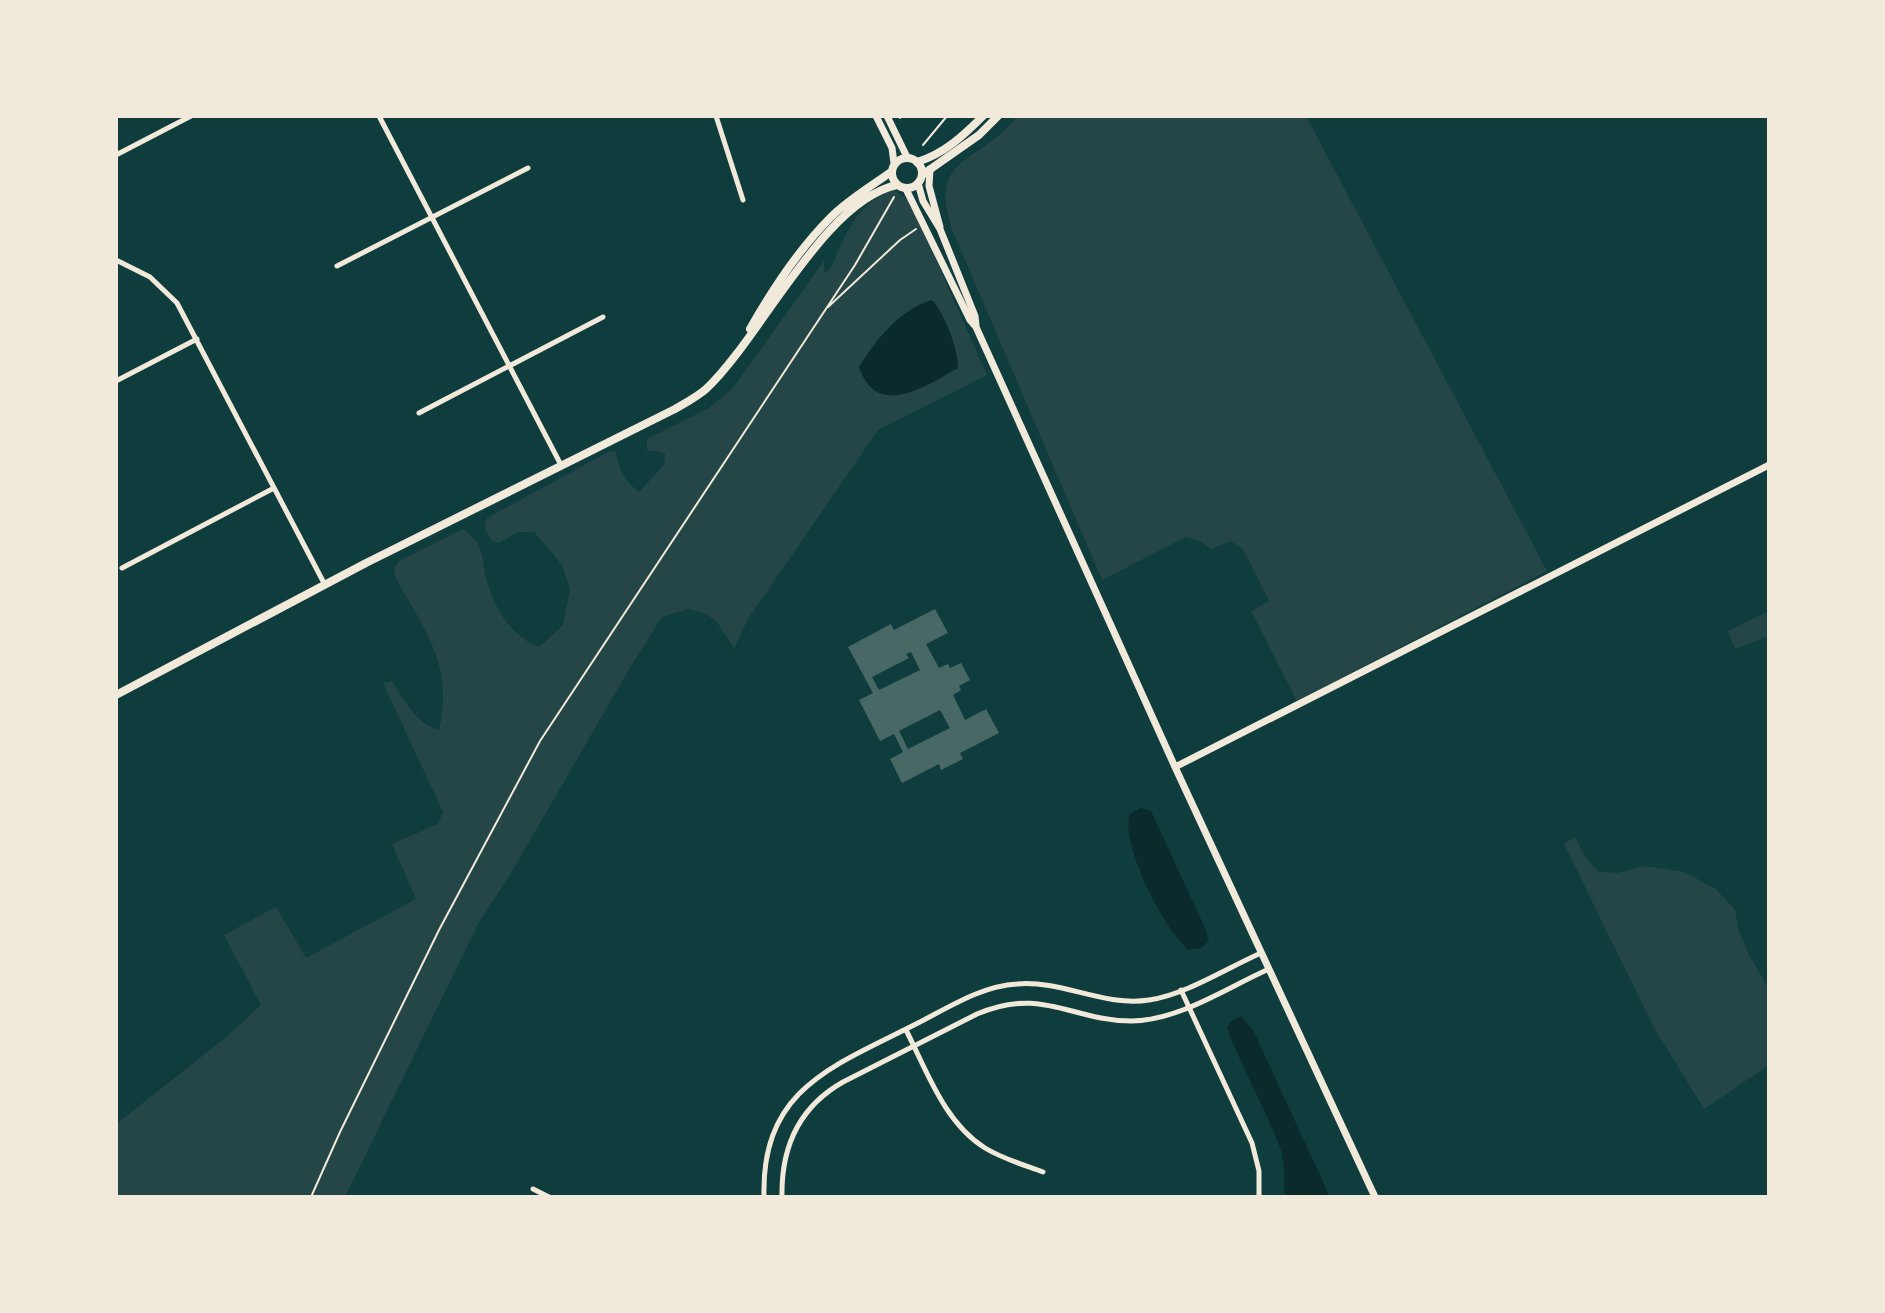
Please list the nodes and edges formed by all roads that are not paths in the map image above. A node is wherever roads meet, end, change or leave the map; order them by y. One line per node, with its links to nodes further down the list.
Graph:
1 (191, 116): 8 (street)
2 (379, 116): 16 (street)
3 (716, 116): 15 (street)
4 (876, 116): 12 (street)
5 (887, 116): 9 (street)
6 (983, 116): 10 (main road)
7 (998, 116): 13 (main road)
8 (116, 155)
9 (907, 157): 10 (main road); 12 (main road)
10 (917, 162): 13 (main road)
11 (528, 168): 16 (street)
12 (893, 168): 14 (main road); 23 (main road)
13 (924, 176): 14 (main road); 17 (street); 17 (street)
14 (901, 187): 21 (street); 23 (main road)
15 (743, 200)
16 (432, 218): 19 (street); 24 (street)
17 (940, 229): 21 (street)
18 (116, 260): 22 (street)
19 (337, 266)
20 (603, 317): 24 (street)
21 (976, 327): 33 (street)
22 (197, 339): 25 (street); 29 (street)
23 (745, 341): 27 (main road)
24 (510, 367): 26 (street); 27 (street)
25 (116, 381)
26 (419, 413)
27 (561, 465): 31 (main road)
28 (1769, 465): 33 (street)
29 (274, 488): 30 (street); 31 (street)
30 (122, 568)
31 (325, 585): 32 (main road)
32 (116, 695)
33 (1175, 767): 34 (street)
34 (1262, 953): 35 (street); 36 (street)
35 (1269, 969): 37 (street); 46 (street)
36 (1181, 990): 37 (street); 38 (street)
37 (1189, 1006): 39 (street); 45 (street)
38 (906, 1030): 39 (street); 43 (street)
39 (914, 1046): 40 (street); 44 (street)
40 (1043, 1172)
41 (533, 1189): 42 (street)
42 (549, 1197)
43 (764, 1197)
44 (782, 1197)
45 (1259, 1197)
46 (1375, 1197)

